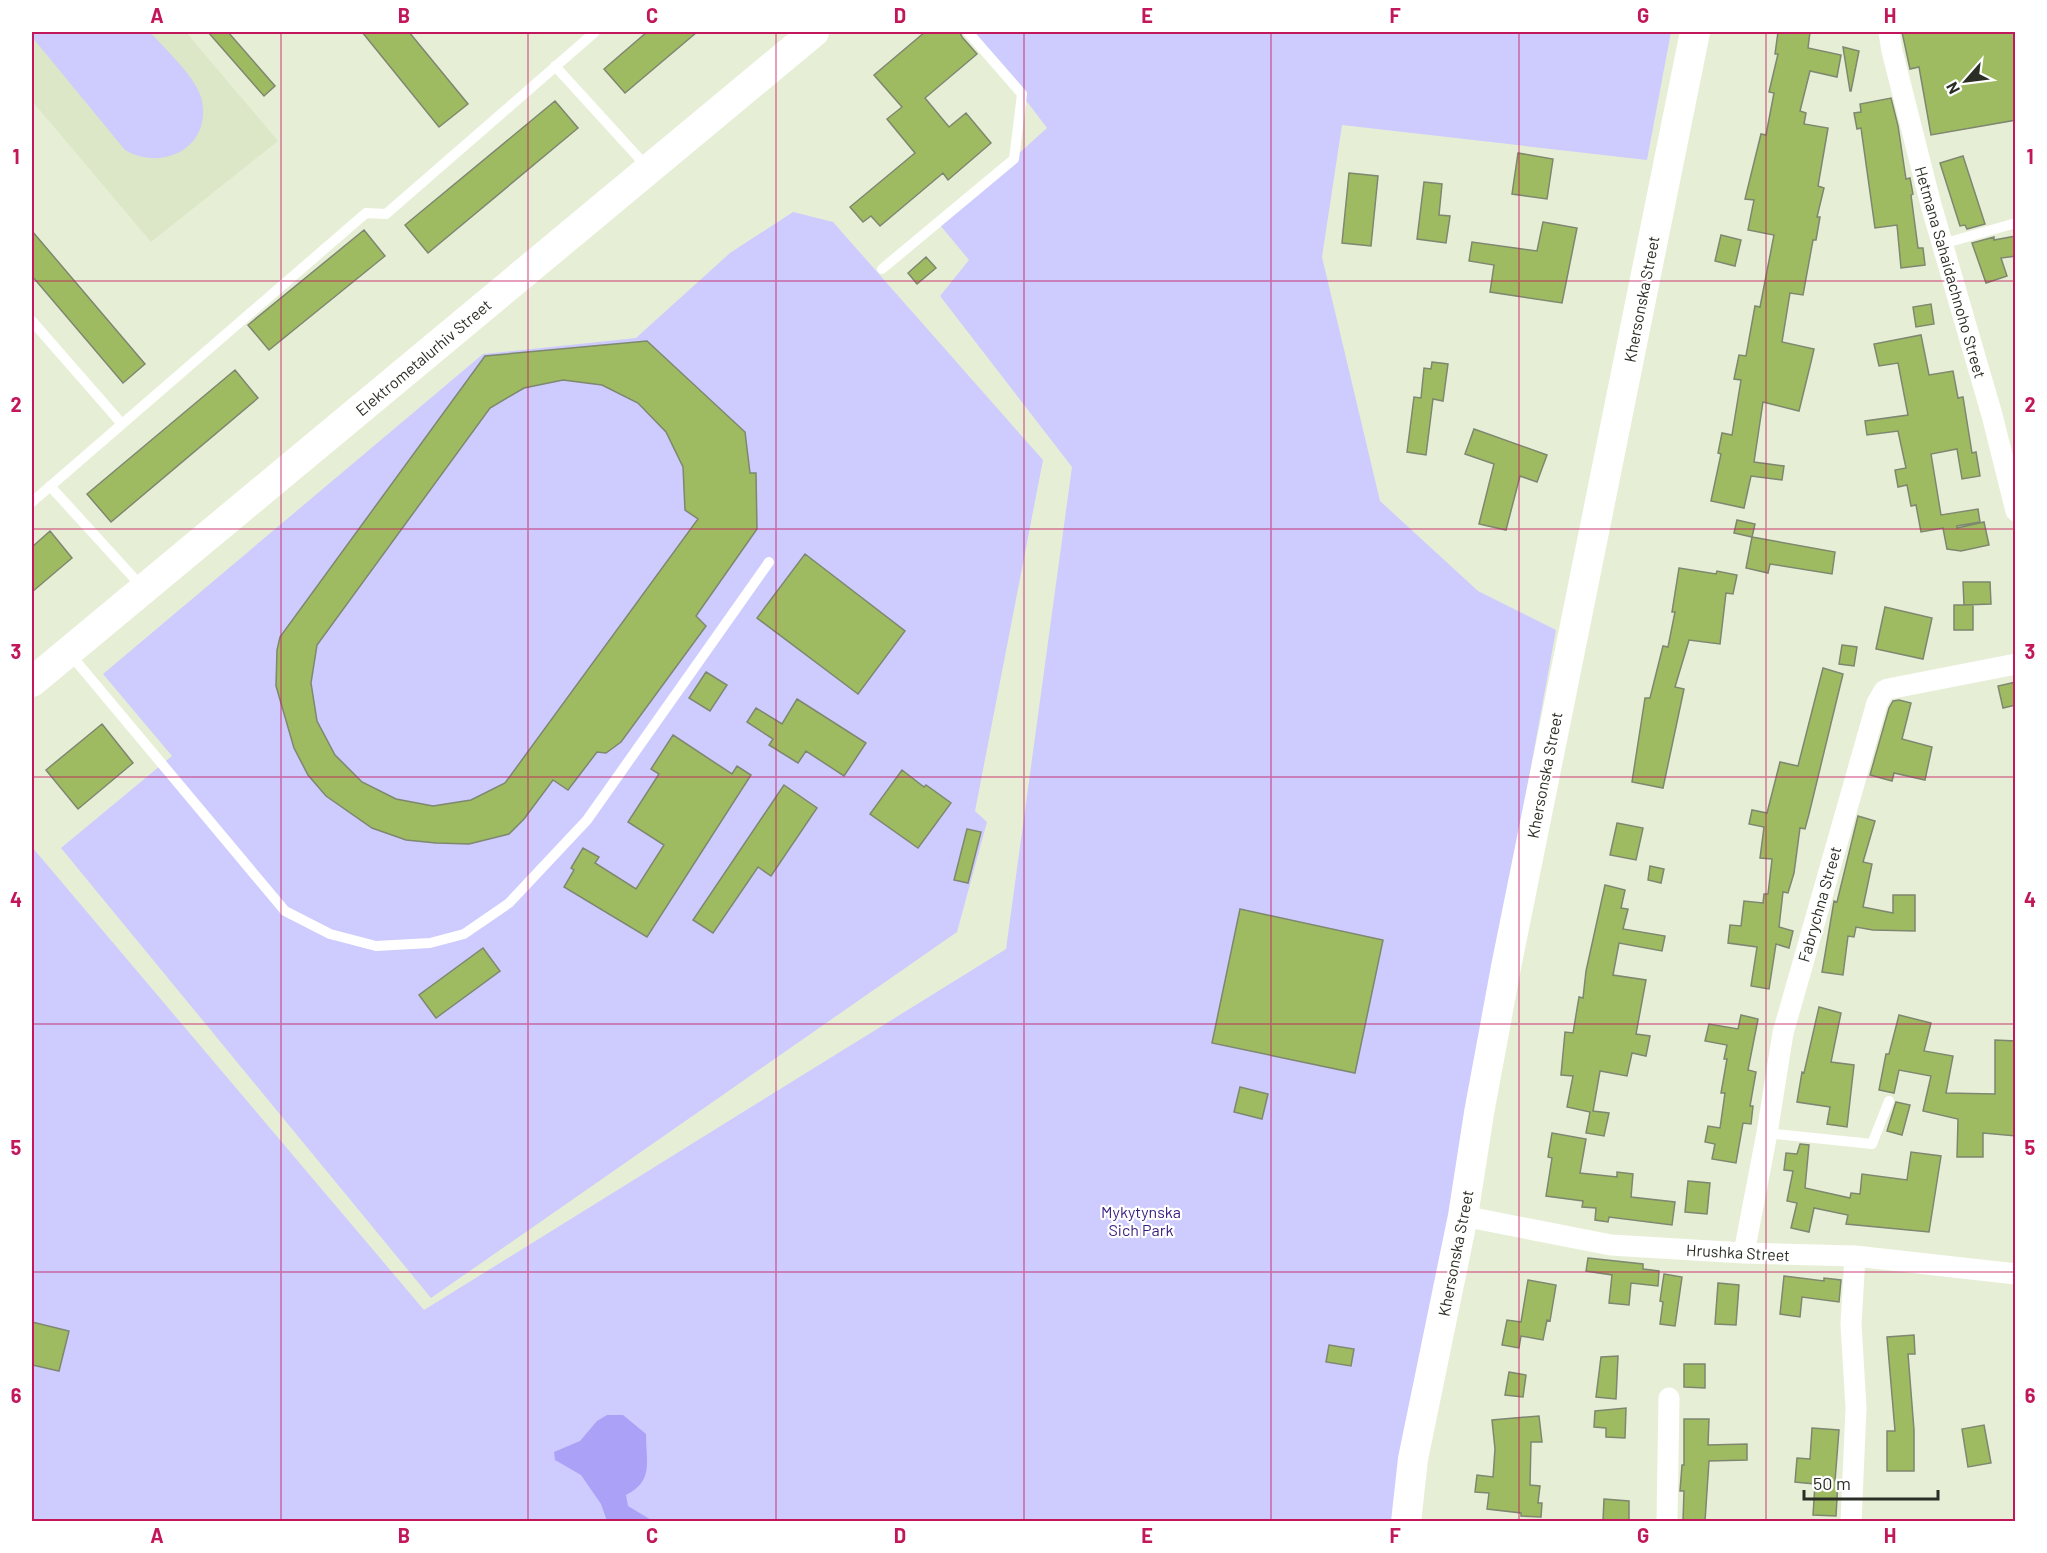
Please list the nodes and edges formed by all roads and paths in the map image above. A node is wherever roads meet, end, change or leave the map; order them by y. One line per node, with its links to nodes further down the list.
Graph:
1 (595, 32): 6 (lane)
2 (814, 32): 7 (main road, Elektrometalurhiv Street)
3 (968, 32): 10 (lane)
4 (1695, 32): 24 (main road, Khersonska Street)
5 (1889, 32): 9 (street, Hetmana Sahaidachnoho Street)
6 (555, 66): 7 (lane); 12 (lane)
7 (648, 169): 18 (main road, Elektrometalurhiv Street)
8 (2016, 223): 9 (lane)
9 (1942, 244): 13 (street, Hetmana Sahaidachnoho Street)
10 (882, 269)
11 (32, 321): 12 (lane)
12 (122, 424): 14 (lane)
13 (2012, 485): 16 (street, Hetmana Sahaidachnoho Street)
14 (50, 486): 15 (lane); 18 (lane)
15 (32, 502)
16 (2016, 511)
17 (768, 562): 19 (lane)
18 (144, 589): 19 (main road, Elektrometalurhiv Street)
19 (68, 652): 21 (main road, Elektrometalurhiv Street)
20 (2016, 664): 23 (street, Fabrychna Street)
21 (32, 682)
22 (1889, 1101): 23 (lane)
23 (1767, 1133): 25 (street, Fabrychna Street)
24 (1463, 1216): 25 (street, Hrushka Street); 29 (main road, Khersonska Street)
25 (1744, 1254): 26 (street, Hrushka Street)
26 (1855, 1256): 27 (street, Hrushka Street); 31 (street)
27 (2016, 1274)
28 (1669, 1398): 30 (street)
29 (1406, 1521)
30 (1667, 1521)
31 (1851, 1521)

